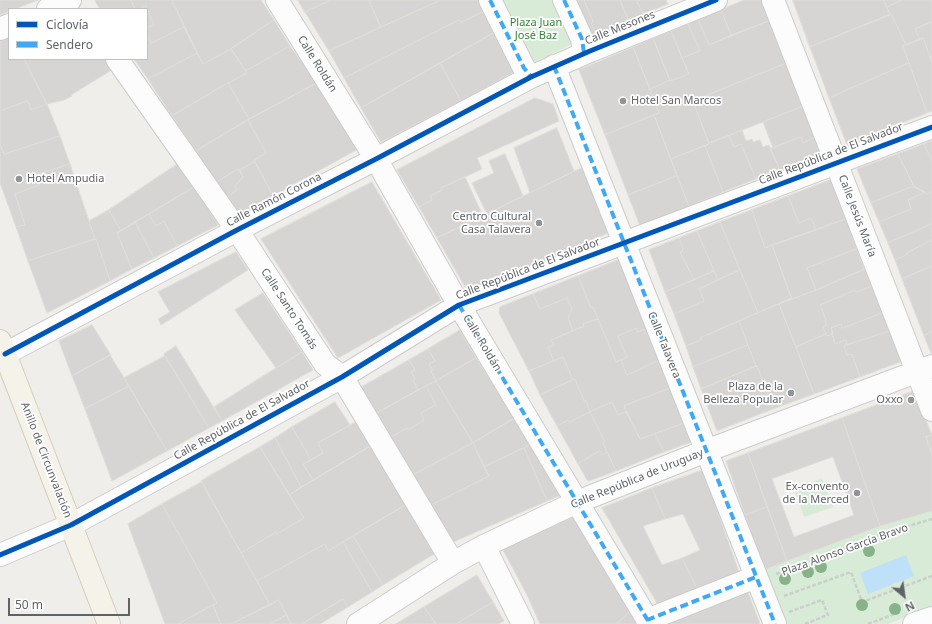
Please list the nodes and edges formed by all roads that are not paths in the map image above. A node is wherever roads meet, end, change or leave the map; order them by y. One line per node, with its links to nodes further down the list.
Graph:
1 (70, 0): 8 (street)
2 (76, 0): 9 (street)
3 (277, 0): 15 (street, Calle Roldán)
4 (490, 0): 13 (street)
5 (564, 0): 10 (street)
6 (716, 0): 10 (street, Calle Mesones)
7 (773, 0): 16 (street, Calle Jesús María)
8 (50, 8)
9 (82, 8)
10 (584, 53): 12 (street, Calle Mesones)
11 (119, 60): 17 (street, Calle Santo Tomás)
12 (554, 66): 13 (street, Calle Ramón Corona); 18 (street, Calle Talavera)
13 (531, 77): 15 (street, Calle Ramón Corona)
14 (932, 127): 16 (street, Calle República de El Salvador)
15 (376, 159): 17 (street, Calle Ramón Corona); 19 (street, Calle Roldán)
16 (836, 163): 18 (street, Calle República de El Salvador); 21 (street, Calle Jesús María)
17 (236, 230): 20 (street, Calle Ramón Corona); 22 (street, Calle Santo Tomás)
18 (624, 243): 19 (street, Calle República de El Salvador); 24 (street, Calle Talavera)
19 (459, 305): 22 (street, Calle República de El Salvador); 25 (street, Calle Roldán)
20 (3, 348): 26 (main road, Anillo de Circunvalación)
21 (925, 369): 23 (street, Calle Jesús María); 24 (street, Calle República de Uruguay)
22 (342, 377): 26 (street, Calle República de El Salvador); 29 (street, Calle Santo Tomás)
23 (932, 410)
24 (706, 451): 25 (street, Calle República de Uruguay); 30 (street, Calle Talavera)
25 (577, 502): 27 (street, Calle República de Uruguay); 33 (street, Calle Roldán)
26 (71, 525): 28 (street, Calle República de El Salvador); 34 (main road, Anillo de Circunvalación)
27 (484, 546): 29 (street, Calle República de Uruguay); 36 (street)
28 (0, 555)
29 (453, 563): 35 (street, Calle República de Uruguay)
30 (757, 579): 31 (street, Calle Talavera); 33 (street)
31 (782, 618)
32 (932, 618): 37 (street)
33 (649, 622)
34 (108, 624)
35 (358, 624)
36 (523, 624)
37 (914, 624)

